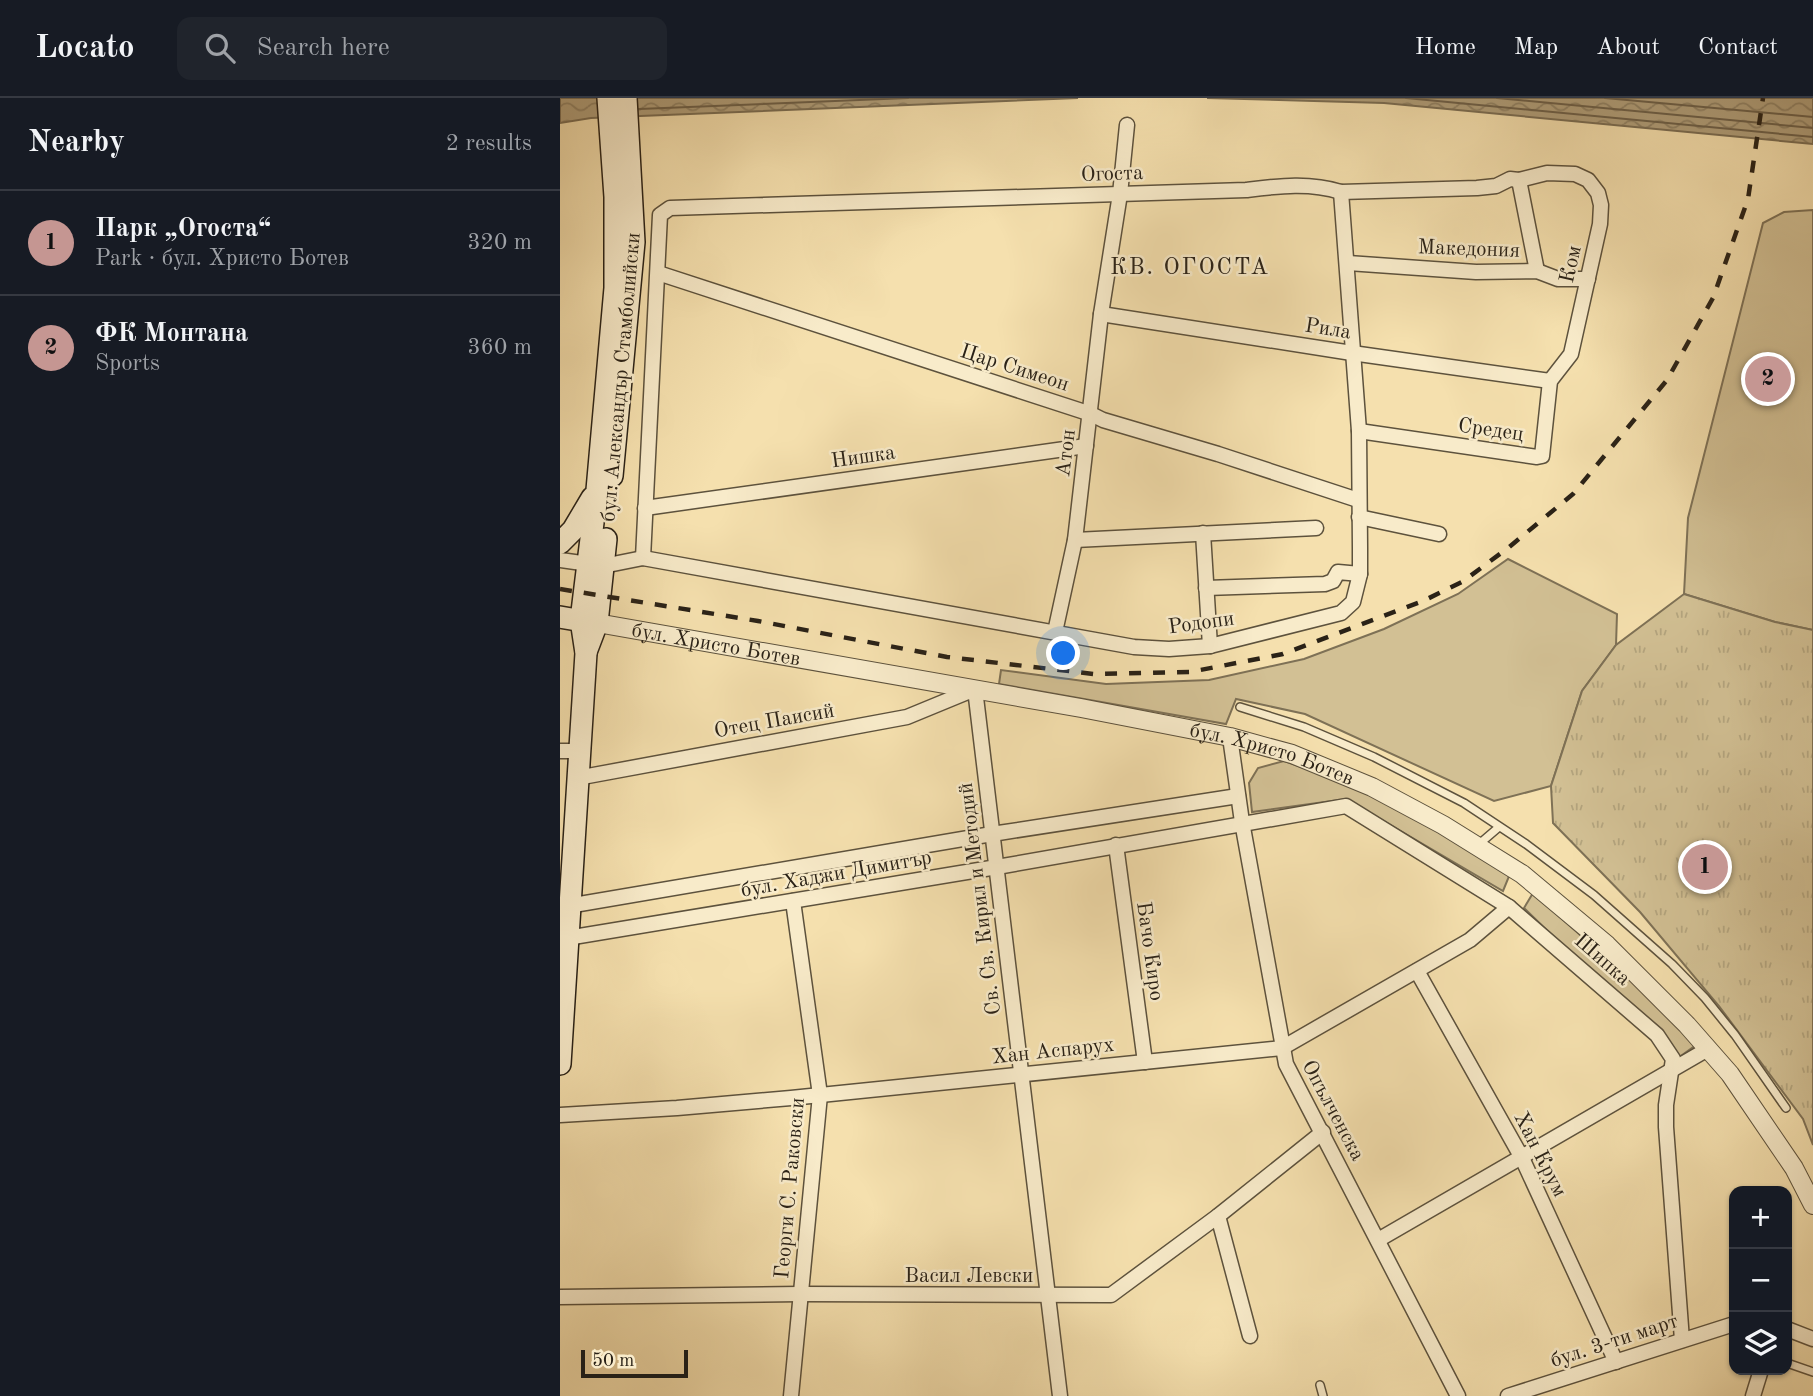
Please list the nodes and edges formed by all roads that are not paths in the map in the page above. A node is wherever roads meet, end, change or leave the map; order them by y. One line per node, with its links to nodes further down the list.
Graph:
1 (608, 98): 8 (main road, бул. Александър Стамболийски)
2 (626, 98): 8 (main road, бул. Александър Стамболийски)
3 (1127, 125): 7 (street, Атон)
4 (1560, 172): 5 (street, Огоста); 12 (street, Ком)
5 (1519, 180): 6 (street, Огоста); 10 (street)
6 (1341, 192): 7 (street, Огоста); 9 (street, Родопи)
7 (1120, 194): 11 (street, Огоста); 13 (street, Атон)
8 (624, 197): 19 (main road, бул. Александър Стамболийски); 30 (main road, бул. Александър Стамболийски)
9 (1348, 264): 10 (street, Македония); 14 (street, Родопи)
10 (1537, 271): 12 (street, Македония)
11 (658, 273): 16 (street, Цар Симеон); 21 (street)
12 (1588, 279): 15 (street, Ком)
13 (1101, 314): 14 (street, Рила); 16 (street, Атон)
14 (1352, 353): 15 (street, Рила); 17 (street, Родопи)
15 (1550, 381): 17 (street, Средец)
16 (1091, 414): 18 (street, Атон); 20 (street, Цар Симеон)
17 (1359, 431): 20 (street, Родопи)
18 (1086, 446): 21 (street, Нишка); 26 (street, Атон)
19 (597, 490): 27 (main road); 30 (main road, бул. Александър Стамболийски)
20 (1358, 500): 22 (street, Родопи)
21 (645, 508): 28 (street)
22 (1359, 517): 25 (street); 31 (street, Родопи)
23 (1316, 528): 24 (street)
24 (1203, 533): 26 (street); 32 (street)
25 (1439, 534)
26 (1075, 540): 34 (street, Атон)
27 (560, 543)
28 (643, 558): 30 (street, Родопи); 34 (street, Родопи)
29 (560, 560): 30 (street, Родопи)
30 (596, 565): 33 (main road, бул. Александър Стамболийски)
31 (1360, 574): 32 (street); 35 (street, Родопи)
32 (1206, 588): 35 (street)
33 (579, 620): 36 (street, бул. Христо Ботев); 39 (main road, бул. Александър Стамболийски)
34 (1055, 632): 35 (street, Родопи)
35 (1210, 646)
36 (975, 689): 38 (street, бул. Христо Ботев); 40 (street, Отец Паисий); 44 (street, Св. Св. Кирил и Методий)
37 (1240, 707): 43 (lane)
38 (1230, 737): 41 (street, Опълченска); 46 (street, бул. Христо Ботев)
39 (569, 751): 40 (main road, бул. Александър Стамболийски)
40 (577, 778): 49 (main road, бул. Александър Стамболийски)
41 (1238, 796): 42 (street, Опълченска); 44 (street, бул. Хаджи Димитър)
42 (1242, 822): 45 (street, бул. Хаджи Димитър); 50 (street, Шипка); 53 (street, Опълченска)
43 (1499, 827): 46 (lane); 60 (lane)
44 (992, 834): 47 (street, Св. Св. Кирил и Методий); 49 (street, бул. Хаджи Димитър)
45 (1116, 845): 47 (street, бул. Хаджи Димитър); 55 (street, Бачо Киро)
46 (1477, 846): 54 (street, бул. Христо Ботев)
47 (997, 867): 48 (street, бул. Хаджи Димитър); 58 (street, Св. Св. Кирил и Методий)
48 (793, 901): 51 (street, бул. Хаджи Димитър); 59 (street, Георги С. Раковски)
49 (565, 906): 51 (main road, бул. Александър Стамболийски)
50 (1509, 907): 52 (street, Хан Аспарух); 57 (street, Шипка)
51 (565, 939): 56 (main road, бул. Александър Стамболийски)
52 (1417, 971): 53 (street, Хан Аспарух); 63 (street, Хан Крум)
53 (1282, 1048): 55 (street, Хан Аспарух); 62 (street, Опълченска)
54 (1708, 1049): 57 (street); 64 (street, бул. Христо Ботев)
55 (1145, 1062): 58 (street, Хан Аспарух)
56 (560, 1064)
57 (1673, 1070): 63 (street); 72 (street)
58 (1022, 1074): 59 (street, Хан Аспарух); 68 (street, Св. Св. Кирил и Методий)
59 (820, 1095): 61 (street, Хан Аспарух); 67 (street, Георги С. Раковски)
60 (1786, 1108)
61 (560, 1115)
62 (1323, 1132): 65 (street, Васил Левски); 66 (street, Опълченска)
63 (1522, 1158): 66 (street); 73 (street, Хан Крум)
64 (1813, 1205)
65 (1218, 1216): 68 (street, Васил Левски); 71 (street)
66 (1378, 1240): 81 (street, Опълченска)
67 (800, 1294): 68 (street, Васил Левски); 69 (street, Васил Левски); 78 (street, Георги С. Раковски)
68 (1050, 1296): 79 (street, Св. Св. Кирил и Методий)
69 (560, 1297)
70 (1729, 1326): 72 (street, бул. 3-ти март)
71 (1250, 1336)
72 (1682, 1340): 73 (street, бул. 3-ти март)
73 (1616, 1362): 82 (street, бул. 3-ти март)
74 (1792, 1365): 75 (lane)
75 (1813, 1372)
76 (1759, 1375): 83 (street)
77 (1320, 1385): 80 (lane)
78 (791, 1396)
79 (1060, 1396)
80 (1323, 1396)
81 (1458, 1396)
82 (1508, 1396)
83 (1753, 1396)

